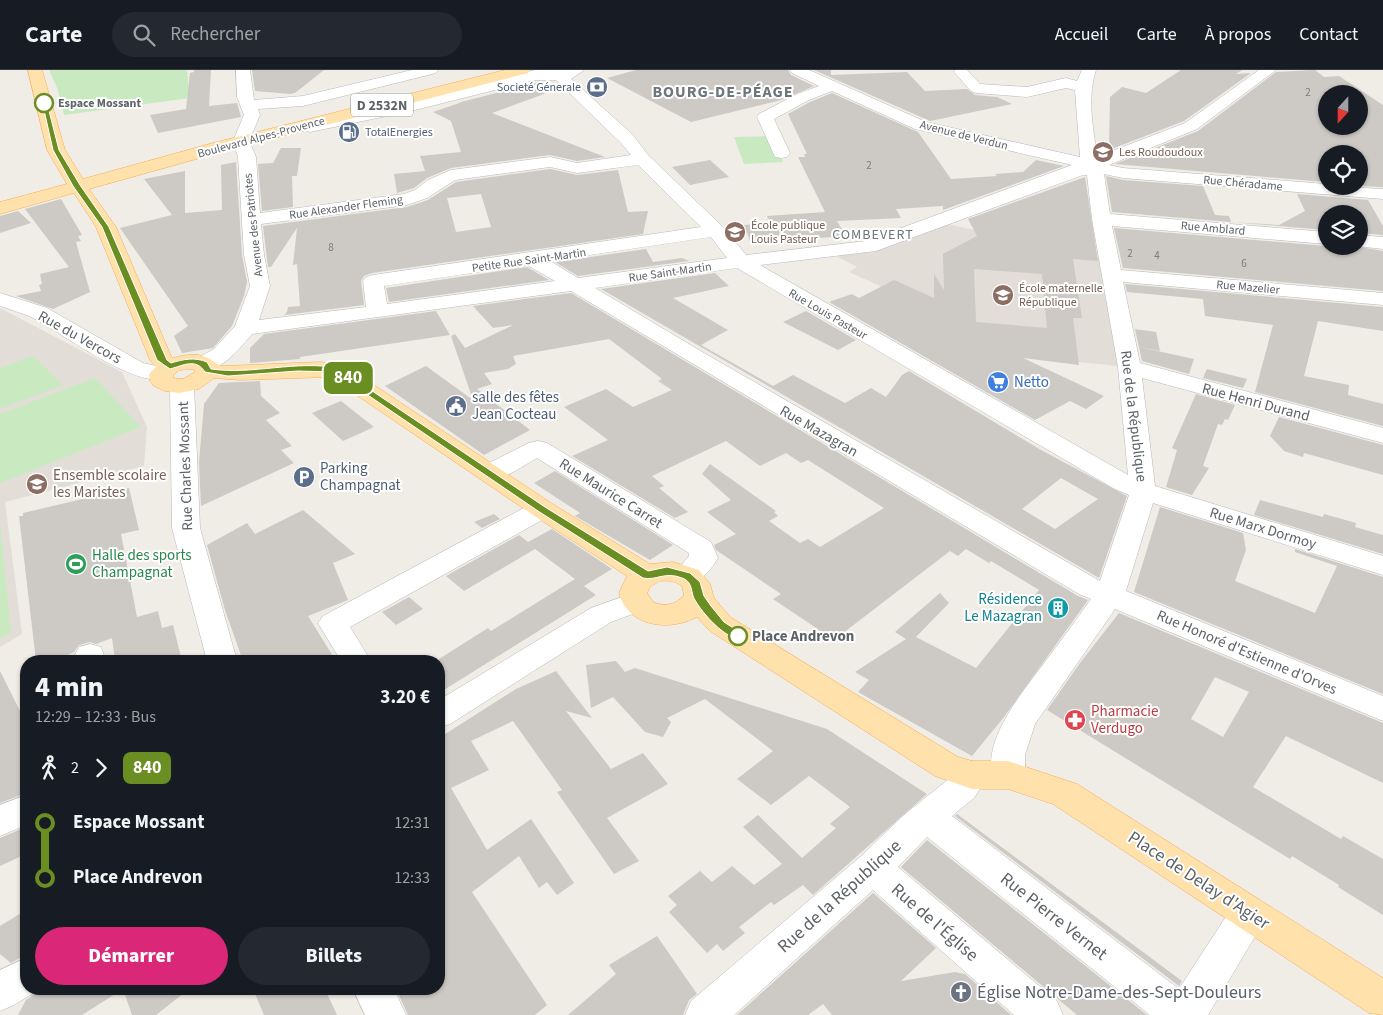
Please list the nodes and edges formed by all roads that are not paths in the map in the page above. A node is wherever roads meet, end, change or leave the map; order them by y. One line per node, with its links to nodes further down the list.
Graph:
1 (35, 70): 17 (main road)
2 (243, 70): 13 (street, Avenue des Patriotes)
3 (431, 70): 13 (street)
4 (487, 70): 13 (main road, Boulevard Alpes-Provence / D 2532N)
5 (523, 70): 13 (main road, Boulevard Alpes-Provence / D 2532N)
6 (797, 70): 11 (street, Avenue de Verdun)
7 (1090, 70): 12 (street)
8 (1269, 70): 16 (street, Rue Saint-Martin)
9 (961, 72): 12 (street)
10 (570, 73): 13 (street); 15 (street, Rue Louis Pasteur)
11 (832, 86): 14 (street); 16 (street, Avenue de Verdun)
12 (1083, 87): 16 (street, Rue de la République)
13 (250, 126): 17 (main road, Boulevard Alpes-Provence / D 2532N); 22 (street, Avenue des Patriotes)
14 (781, 152)
15 (642, 159): 22 (street, Rue Alexander Fleming); 23 (street, Rue Louis Pasteur)
16 (1092, 165): 18 (street, Rue Chéradame); 21 (street, Rue de la République); 28 (street, Rue Saint-Martin)
17 (74, 182): 19 (main road, Boulevard Alpes-Provence / D 2532N); 20 (main road, Boulevard Alpes-Provence / D 2532N); 37 (main road)
18 (1383, 194)
19 (0, 198)
20 (0, 208)
21 (1101, 219): 24 (street, Rue Amblard); 29 (street, Rue de la République)
22 (252, 220): 34 (street, Avenue des Patriotes)
23 (716, 231): 27 (street, Petite Rue Saint-Martin); 28 (street, Rue Louis Pasteur)
24 (1318, 237)
25 (1368, 242): 26 (street)
26 (1383, 243)
27 (532, 259): 30 (street, Rue Mazagran); 33 (street, Petite Rue Saint-Martin)
28 (741, 262): 30 (street, Rue Saint-Martin); 40 (street, Rue Louis Pasteur)
29 (1112, 276): 32 (street, Rue Mazelier); 36 (street, Rue de la République)
30 (575, 286): 33 (street, Rue Saint-Martin); 45 (street, Rue Mazagran)
31 (0, 299): 37 (street, Rue du Vercors)
32 (1383, 299)
33 (377, 312): 34 (street, Rue Saint-Martin)
34 (245, 328): 35 (street, Avenue des Patriotes)
35 (206, 367): 37 (main road); 39 (main road)
36 (1129, 367): 38 (street, Rue Henri Durand); 40 (street, Rue de la République)
37 (171, 375): 47 (street, Rue Charles Mossant)
38 (1383, 436)
39 (490, 473): 41 (main road); 44 (street, Rue Maurice Carret)
40 (1143, 491): 42 (street, Rue Marx Dormoy); 45 (street, Rue de la République)
41 (542, 509): 43 (main road); 48 (street)
42 (1383, 566)
43 (647, 575): 44 (main road); 46 (main road)
44 (689, 595): 46 (main road); 51 (main road)
45 (1110, 595): 49 (street, Rue Honoré d'Estienne d'Orves); 51 (street, Rue de la République)
46 (636, 602): 50 (street)
47 (218, 655)
48 (352, 655)
49 (1383, 709)
50 (445, 711)
51 (989, 775): 53 (street, Rue de la République); 56 (main road, Place de Delay d'Agier)
52 (20, 812): 54 (street)
53 (927, 817): 55 (street, Rue de la République); 64 (street, Rue Pierre Vernet)
54 (0, 821)
55 (872, 868): 62 (street, Rue de la République); 63 (street, Rue de l'Église)
56 (1249, 912): 60 (main road, Place de Delay d'Agier); 65 (street)
57 (20, 980): 58 (street)
58 (0, 992)
59 (376, 995): 61 (street)
60 (1383, 1000)
61 (386, 1015)
62 (705, 1015)
63 (1043, 1015)
64 (1181, 1015)
65 (1186, 1015)

